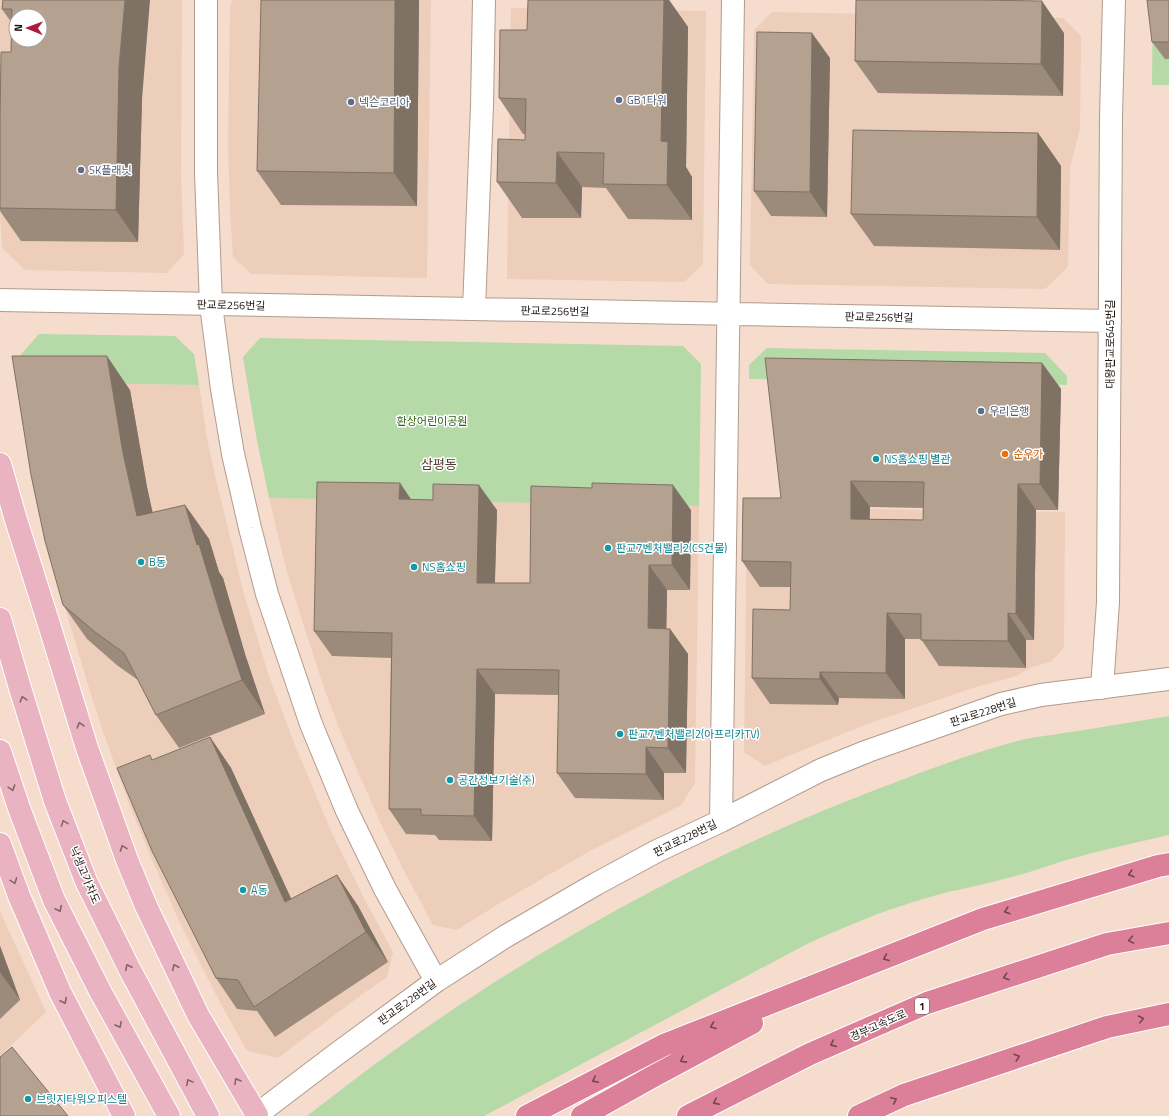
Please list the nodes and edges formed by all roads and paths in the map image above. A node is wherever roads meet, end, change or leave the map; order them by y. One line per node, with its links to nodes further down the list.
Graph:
1 (206, 0): 6 (street)
2 (484, 0): 7 (street)
3 (733, 0): 8 (street)
4 (1114, 0): 9 (street, 대왕판교로645번길)
5 (0, 300): 6 (street, 판교로256번길)
6 (212, 305): 7 (street, 판교로256번길); 20 (street)
7 (474, 309): 8 (street, 판교로256번길)
8 (728, 314): 9 (street, 판교로256번길); 15 (street)
9 (1110, 321): 13 (street, 대왕판교로645번길)
10 (0, 464): 22 (main road, one-way to 10)
11 (0, 619): 25 (main road, 낙생고가차도, one-way to 11)
12 (1169, 679): 13 (street, 판교로228번길)
13 (1102, 688): 15 (street, 판교로228번길)
14 (0, 751): 24 (main road, one-way to 24)
15 (721, 821): 20 (street, 판교로228번길)
16 (0, 844): 23 (main road, one-way to 23)
17 (1169, 864): 19 (highway, one-way to 19)
18 (1169, 933): 28 (highway, 경부고속도로 / 1, one-way to 28)
19 (841, 976): 26 (highway, one-way to 26); 27 (highway, one-way to 27)
20 (436, 981): 22 (street, 판교로228번길)
21 (1169, 1014): 29 (highway, one-way to 21)
22 (256, 1115)
23 (124, 1116)
24 (169, 1116)
25 (208, 1116)
26 (527, 1116)
27 (582, 1116)
28 (688, 1116)
29 (859, 1116)

